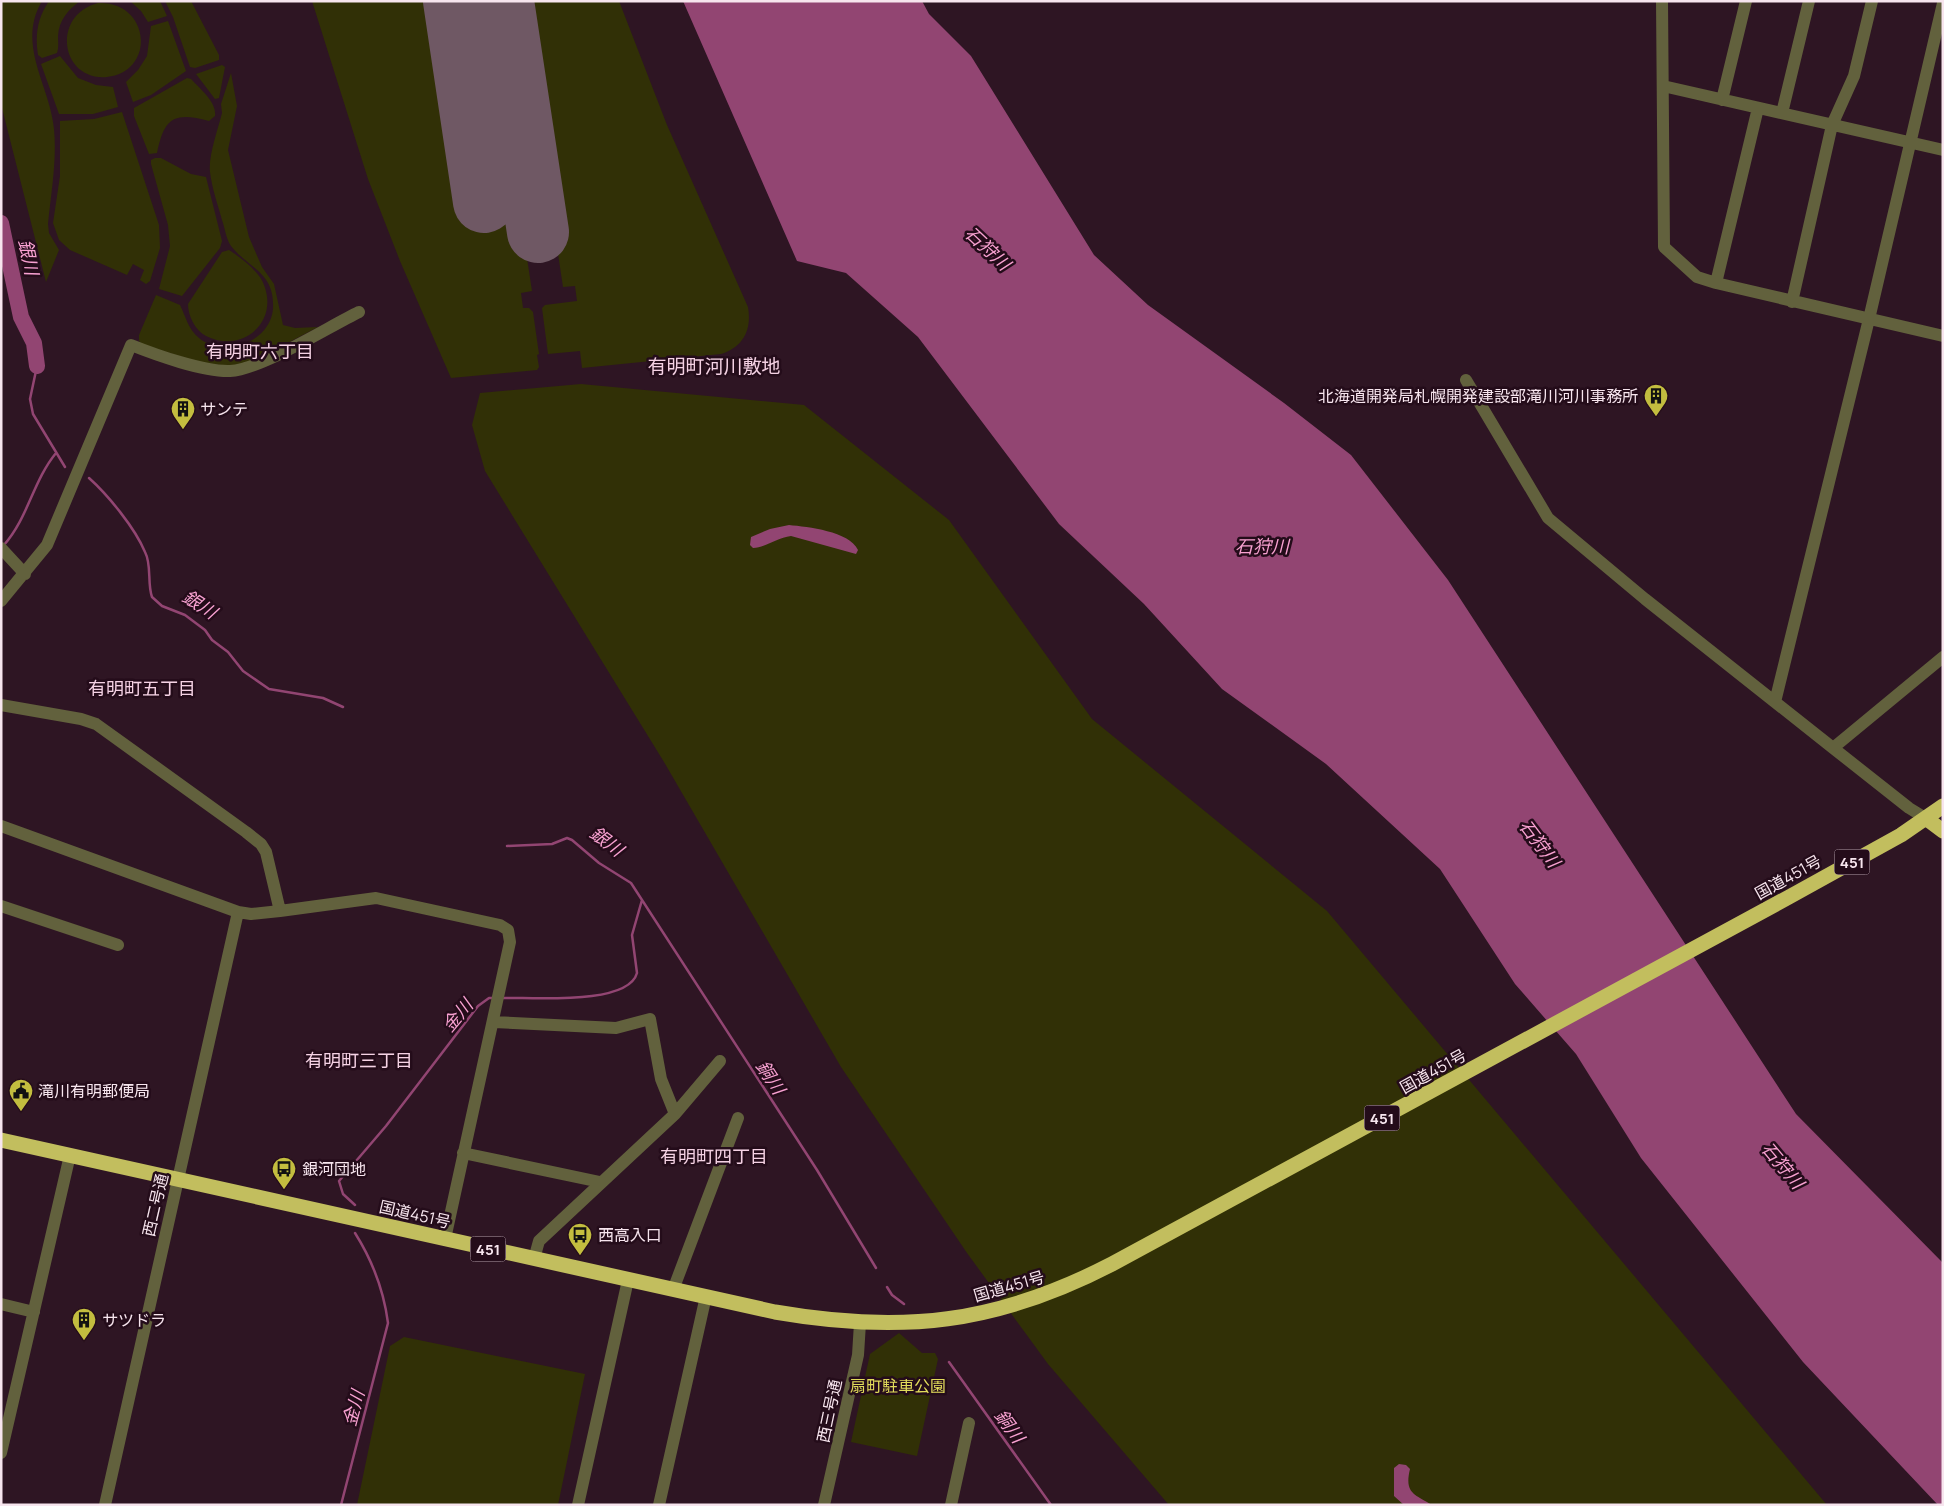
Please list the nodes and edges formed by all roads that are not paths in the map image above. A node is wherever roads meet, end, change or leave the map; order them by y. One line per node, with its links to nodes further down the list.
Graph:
1 (1662, 1): 6 (street)
2 (1746, 1): 7 (street)
3 (1809, 1): 9 (street)
4 (1872, 1): 10 (street)
5 (1942, 7): 11 (street)
6 (1663, 86): 7 (street); 13 (street)
7 (1722, 100): 8 (street)
8 (1758, 108): 9 (street); 13 (street)
9 (1782, 114): 10 (street)
10 (1832, 125): 11 (street); 14 (street)
11 (1911, 143): 12 (street); 16 (street)
12 (1943, 150)
13 (1716, 283): 14 (street)
14 (1792, 302): 16 (street)
15 (358, 312): 20 (street)
16 (1869, 319): 17 (street); 23 (street)
17 (1943, 336)
18 (1466, 380): 23 (street)
19 (1, 548): 20 (street)
20 (25, 574): 21 (street)
21 (1, 601)
22 (1943, 657): 25 (street)
23 (1775, 702): 25 (street)
24 (1, 705): 31 (street)
25 (1833, 748): 27 (street)
26 (1943, 806): 27 (highway, 国道451号)
27 (1927, 819): 29 (highway); 50 (highway, 国道451号 / 451)
28 (1, 826): 32 (street)
29 (1943, 831)
30 (1, 906): 33 (street)
31 (280, 911): 32 (street); 34 (street)
32 (238, 912): 41 (street, 西二号通)
33 (118, 945)
34 (494, 1022): 36 (street); 39 (street)
35 (720, 1061): 36 (street)
36 (675, 1114): 42 (street)
37 (738, 1118): 46 (street)
38 (1, 1140): 40 (highway, 国道451号 / 451)
39 (463, 1153): 42 (street); 43 (street)
40 (70, 1155): 41 (highway, 国道451号 / 451); 49 (street)
41 (178, 1179): 43 (highway, 国道451号 / 451); 53 (street, 西二号通)
42 (600, 1182): 44 (street)
43 (445, 1239): 44 (highway, 国道451号 / 451)
44 (534, 1259): 45 (highway, 国道451号 / 451)
45 (628, 1280): 46 (highway, 国道451号 / 451); 54 (street)
46 (673, 1290): 47 (highway, 国道451号 / 451)
47 (706, 1296): 50 (highway, 国道451号 / 451); 55 (street)
48 (1, 1304): 49 (street)
49 (34, 1312): 52 (street)
50 (860, 1323): 56 (street, 西三号通)
51 (969, 1423): 57 (street)
52 (2, 1450)
53 (105, 1505)
54 (578, 1505)
55 (659, 1505)
56 (824, 1505)
57 (951, 1505)

